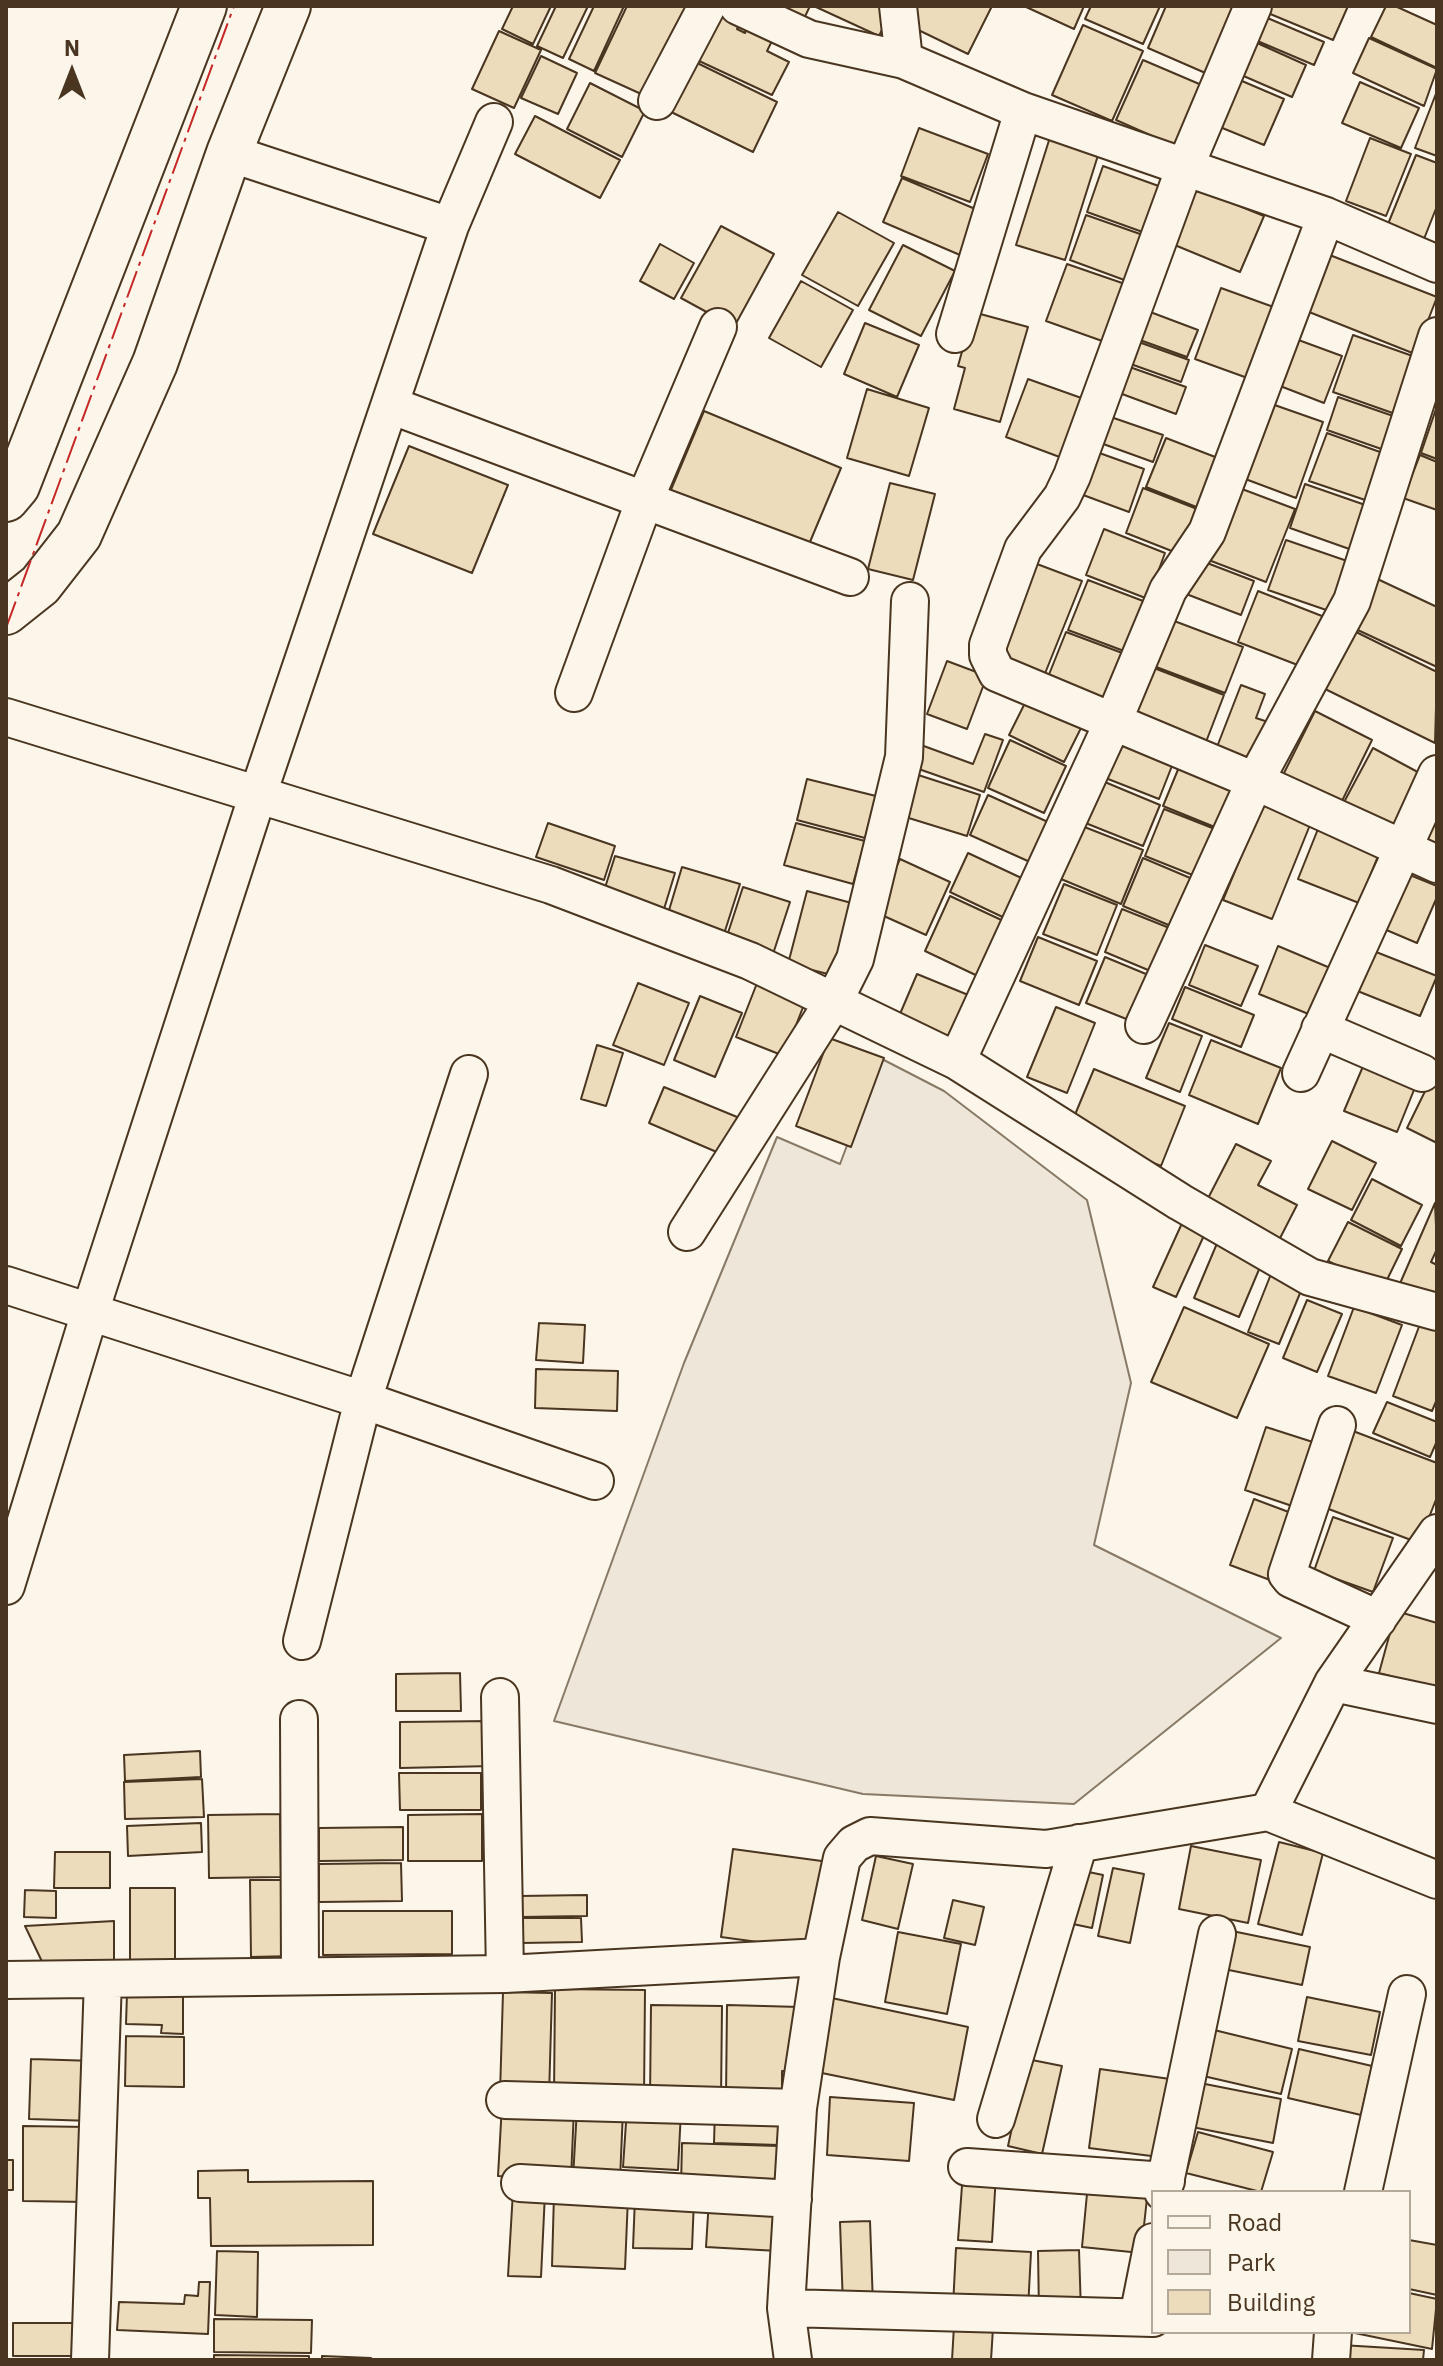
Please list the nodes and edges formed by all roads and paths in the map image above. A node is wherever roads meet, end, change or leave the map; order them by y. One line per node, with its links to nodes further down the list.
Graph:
1 (204, 6): 20 (street)
2 (288, 6): 11 (street)
3 (707, 6): 8 (street)
4 (738, 6): 7 (street)
5 (898, 6): 7 (street)
6 (1253, 6): 12 (street)
7 (904, 60): 9 (street)
8 (657, 101)
9 (1023, 111): 12 (street); 17 (street)
10 (494, 122): 14 (street)
11 (229, 153): 14 (street); 24 (street)
12 (1185, 167): 13 (street); 27 (street)
13 (1326, 216): 15 (street); 27 (street)
14 (450, 226): 19 (street)
15 (1437, 264)
16 (718, 327): 21 (street)
17 (955, 334)
18 (1437, 336): 29 (street)
19 (390, 405): 21 (street); 30 (street)
20 (6, 499)
21 (645, 499): 22 (street); 25 (street)
22 (850, 577)
23 (910, 601): 33 (street)
24 (6, 612)
25 (574, 693)
26 (6, 717): 30 (street)
27 (1112, 724): 29 (street); 36 (street)
28 (1437, 774): 31 (street)
29 (1255, 781): 31 (street); 34 (street)
30 (258, 794): 33 (street); 42 (street)
31 (1401, 846): 32 (street); 35 (street)
32 (1437, 864)
33 (835, 999): 36 (street); 40 (street)
34 (1144, 1025)
35 (1320, 1029): 37 (street); 38 (street)
36 (957, 1061): 43 (street)
37 (1301, 1073)
38 (1422, 1073)
39 (469, 1074): 44 (street)
40 (687, 1232)
41 (6, 1285): 42 (street)
42 (90, 1312): 44 (street); 48 (street)
43 (1437, 1312)
44 (363, 1400): 46 (street); 50 (street)
45 (1337, 1425): 49 (street)
46 (595, 1481)
47 (1437, 1533): 49 (street)
48 (6, 1586)
49 (1378, 1619): 51 (street)
50 (302, 1641)
51 (1333, 1683): 53 (street); 55 (street)
52 (500, 1697): 60 (street)
53 (1437, 1705)
54 (299, 1719): 61 (street)
55 (1268, 1812): 56 (street); 57 (street)
56 (1079, 1843): 59 (street); 67 (street)
57 (1437, 1880)
58 (1217, 1934): 70 (street)
59 (821, 1957): 60 (street); 66 (street)
60 (505, 1974): 61 (street)
61 (300, 1976): 62 (street)
62 (103, 1979): 63 (street); 77 (street)
63 (6, 1980)
64 (1407, 1994): 71 (street)
65 (505, 2100): 66 (street)
66 (798, 2108): 72 (street)
67 (996, 2119)
68 (967, 2167): 70 (street)
69 (520, 2183): 72 (street)
70 (1164, 2186)
71 (1363, 2190)
72 (793, 2199): 74 (street)
73 (1151, 2261): 75 (street)
74 (786, 2308): 75 (street); 78 (street)
75 (1145, 2317)
76 (1333, 2334): 79 (street)
77 (90, 2360)
78 (793, 2360)
79 (1331, 2360)

